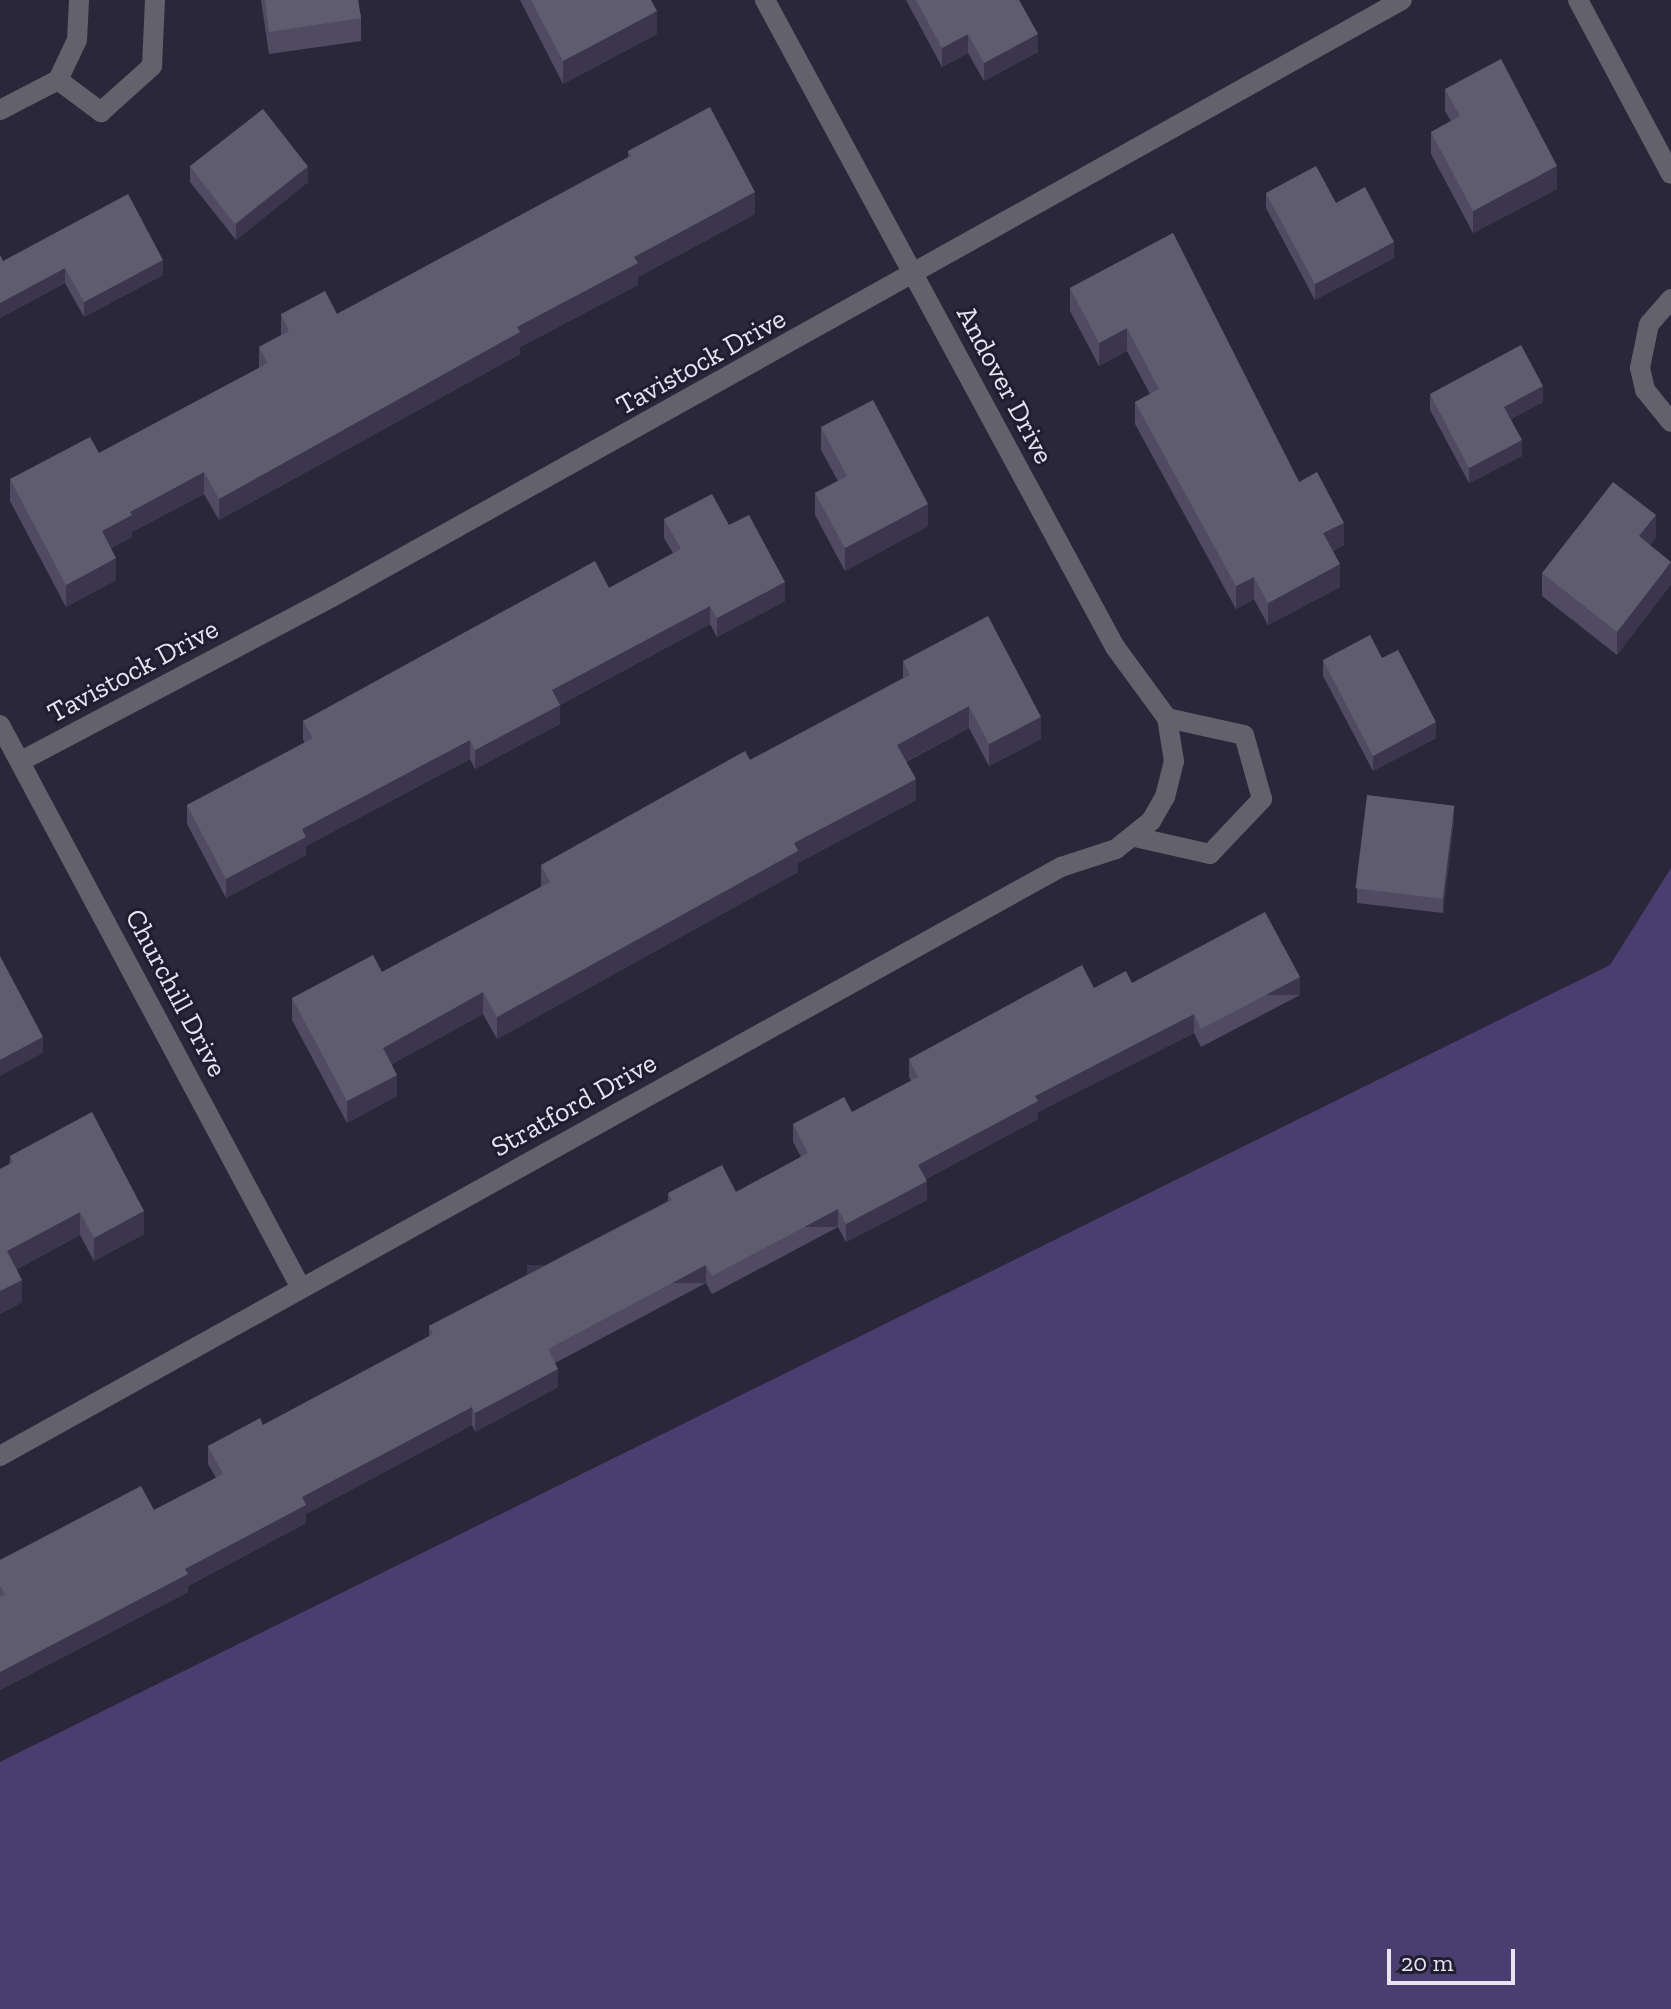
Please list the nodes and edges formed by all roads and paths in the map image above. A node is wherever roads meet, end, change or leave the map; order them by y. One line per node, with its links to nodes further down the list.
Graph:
1 (79, 0): 6 (street)
2 (155, 0): 6 (street)
3 (765, 0): 9 (street, Andover Drive)
4 (1402, 0): 9 (street, Tavistock Drive)
5 (1578, 0): 8 (street)
6 (58, 80): 7 (street)
7 (0, 110)
8 (1671, 174)
9 (914, 276): 12 (street, Andover Drive); 14 (street, Tavistock Drive)
10 (1671, 299): 11 (street)
11 (1671, 422)
12 (1167, 718): 15 (street, Andover Drive); 15 (street)
13 (0, 725): 14 (street, Churchill Drive)
14 (21, 761): 16 (street, Churchill Drive)
15 (1135, 837): 16 (street, Stratford Drive)
16 (301, 1288): 17 (street, Stratford Drive)
17 (0, 1456)

